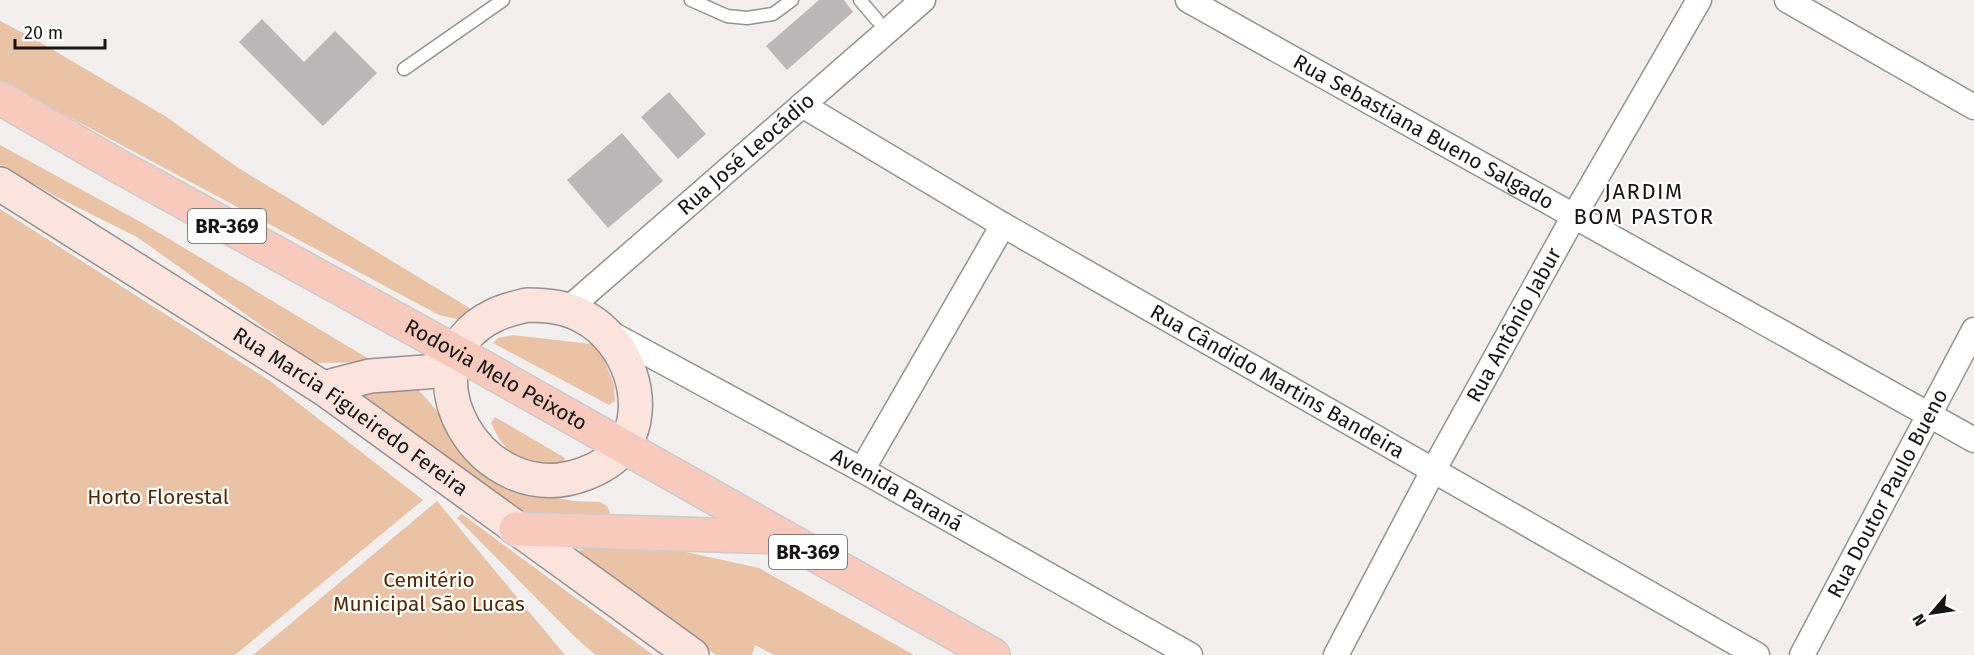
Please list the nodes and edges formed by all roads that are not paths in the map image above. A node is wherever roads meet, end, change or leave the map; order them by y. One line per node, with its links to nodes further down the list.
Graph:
1 (503, 0): 10 (lane)
2 (692, 0): 3 (lane)
3 (792, 0)
4 (860, 0): 5 (lane)
5 (872, 0)
6 (923, 0): 12 (street, Rua José Leocádio)
7 (1188, 0): 15 (street, Rua Sebastiana Bueno Salgado)
8 (1699, 0): 15 (street, Rua Antônio Jabur)
9 (1787, 0): 13 (street)
10 (404, 69)
11 (0, 98): 20 (main road, Rodovia Melo Peixoto / BR-369)
12 (802, 105): 16 (street, Rua Cândido Martins Bandeira); 17 (street, Rua José Leocádio)
13 (1974, 107)
14 (0, 184): 21 (street, Rua Marcia Figueiredo Fereira)
15 (1574, 216): 22 (street, Rua Sebastiana Bueno Salgado); 26 (street, Rua Antônio Jabur)
16 (1003, 225): 25 (street); 26 (street, Rua Cândido Martins Bandeira)
17 (568, 309): 18 (street); 20 (street)
18 (602, 329): 24 (street); 25 (street, Avenida Paraná)
19 (1974, 330): 22 (street, Rua Doutor Paulo Bueno)
20 (454, 361): 21 (street); 24 (main road, Rodovia Melo Peixoto / BR-369); 24 (street)
21 (323, 388): 27 (street, Rua Marcia Figueiredo Fereira)
22 (1929, 415): 23 (street, Rua Sebastiana Bueno Salgado); 34 (street, Rua Doutor Paulo Bueno)
23 (1974, 440)
24 (624, 447): 28 (main road, Rodovia Melo Peixoto / BR-369)
25 (862, 470): 31 (street, Avenida Paraná)
26 (1432, 471): 32 (street, Rua Antônio Jabur); 33 (street, Rua Cândido Martins Bandeira)
27 (516, 529): 28 (main road, BR-369); 29 (street, Rua Marcia Figueiredo Fereira)
28 (782, 537): 30 (main road, Rodovia Melo Peixoto / BR-369)
29 (692, 655)
30 (993, 655)
31 (1190, 655)
32 (1336, 655)
33 (1757, 655)
34 (1802, 655)

